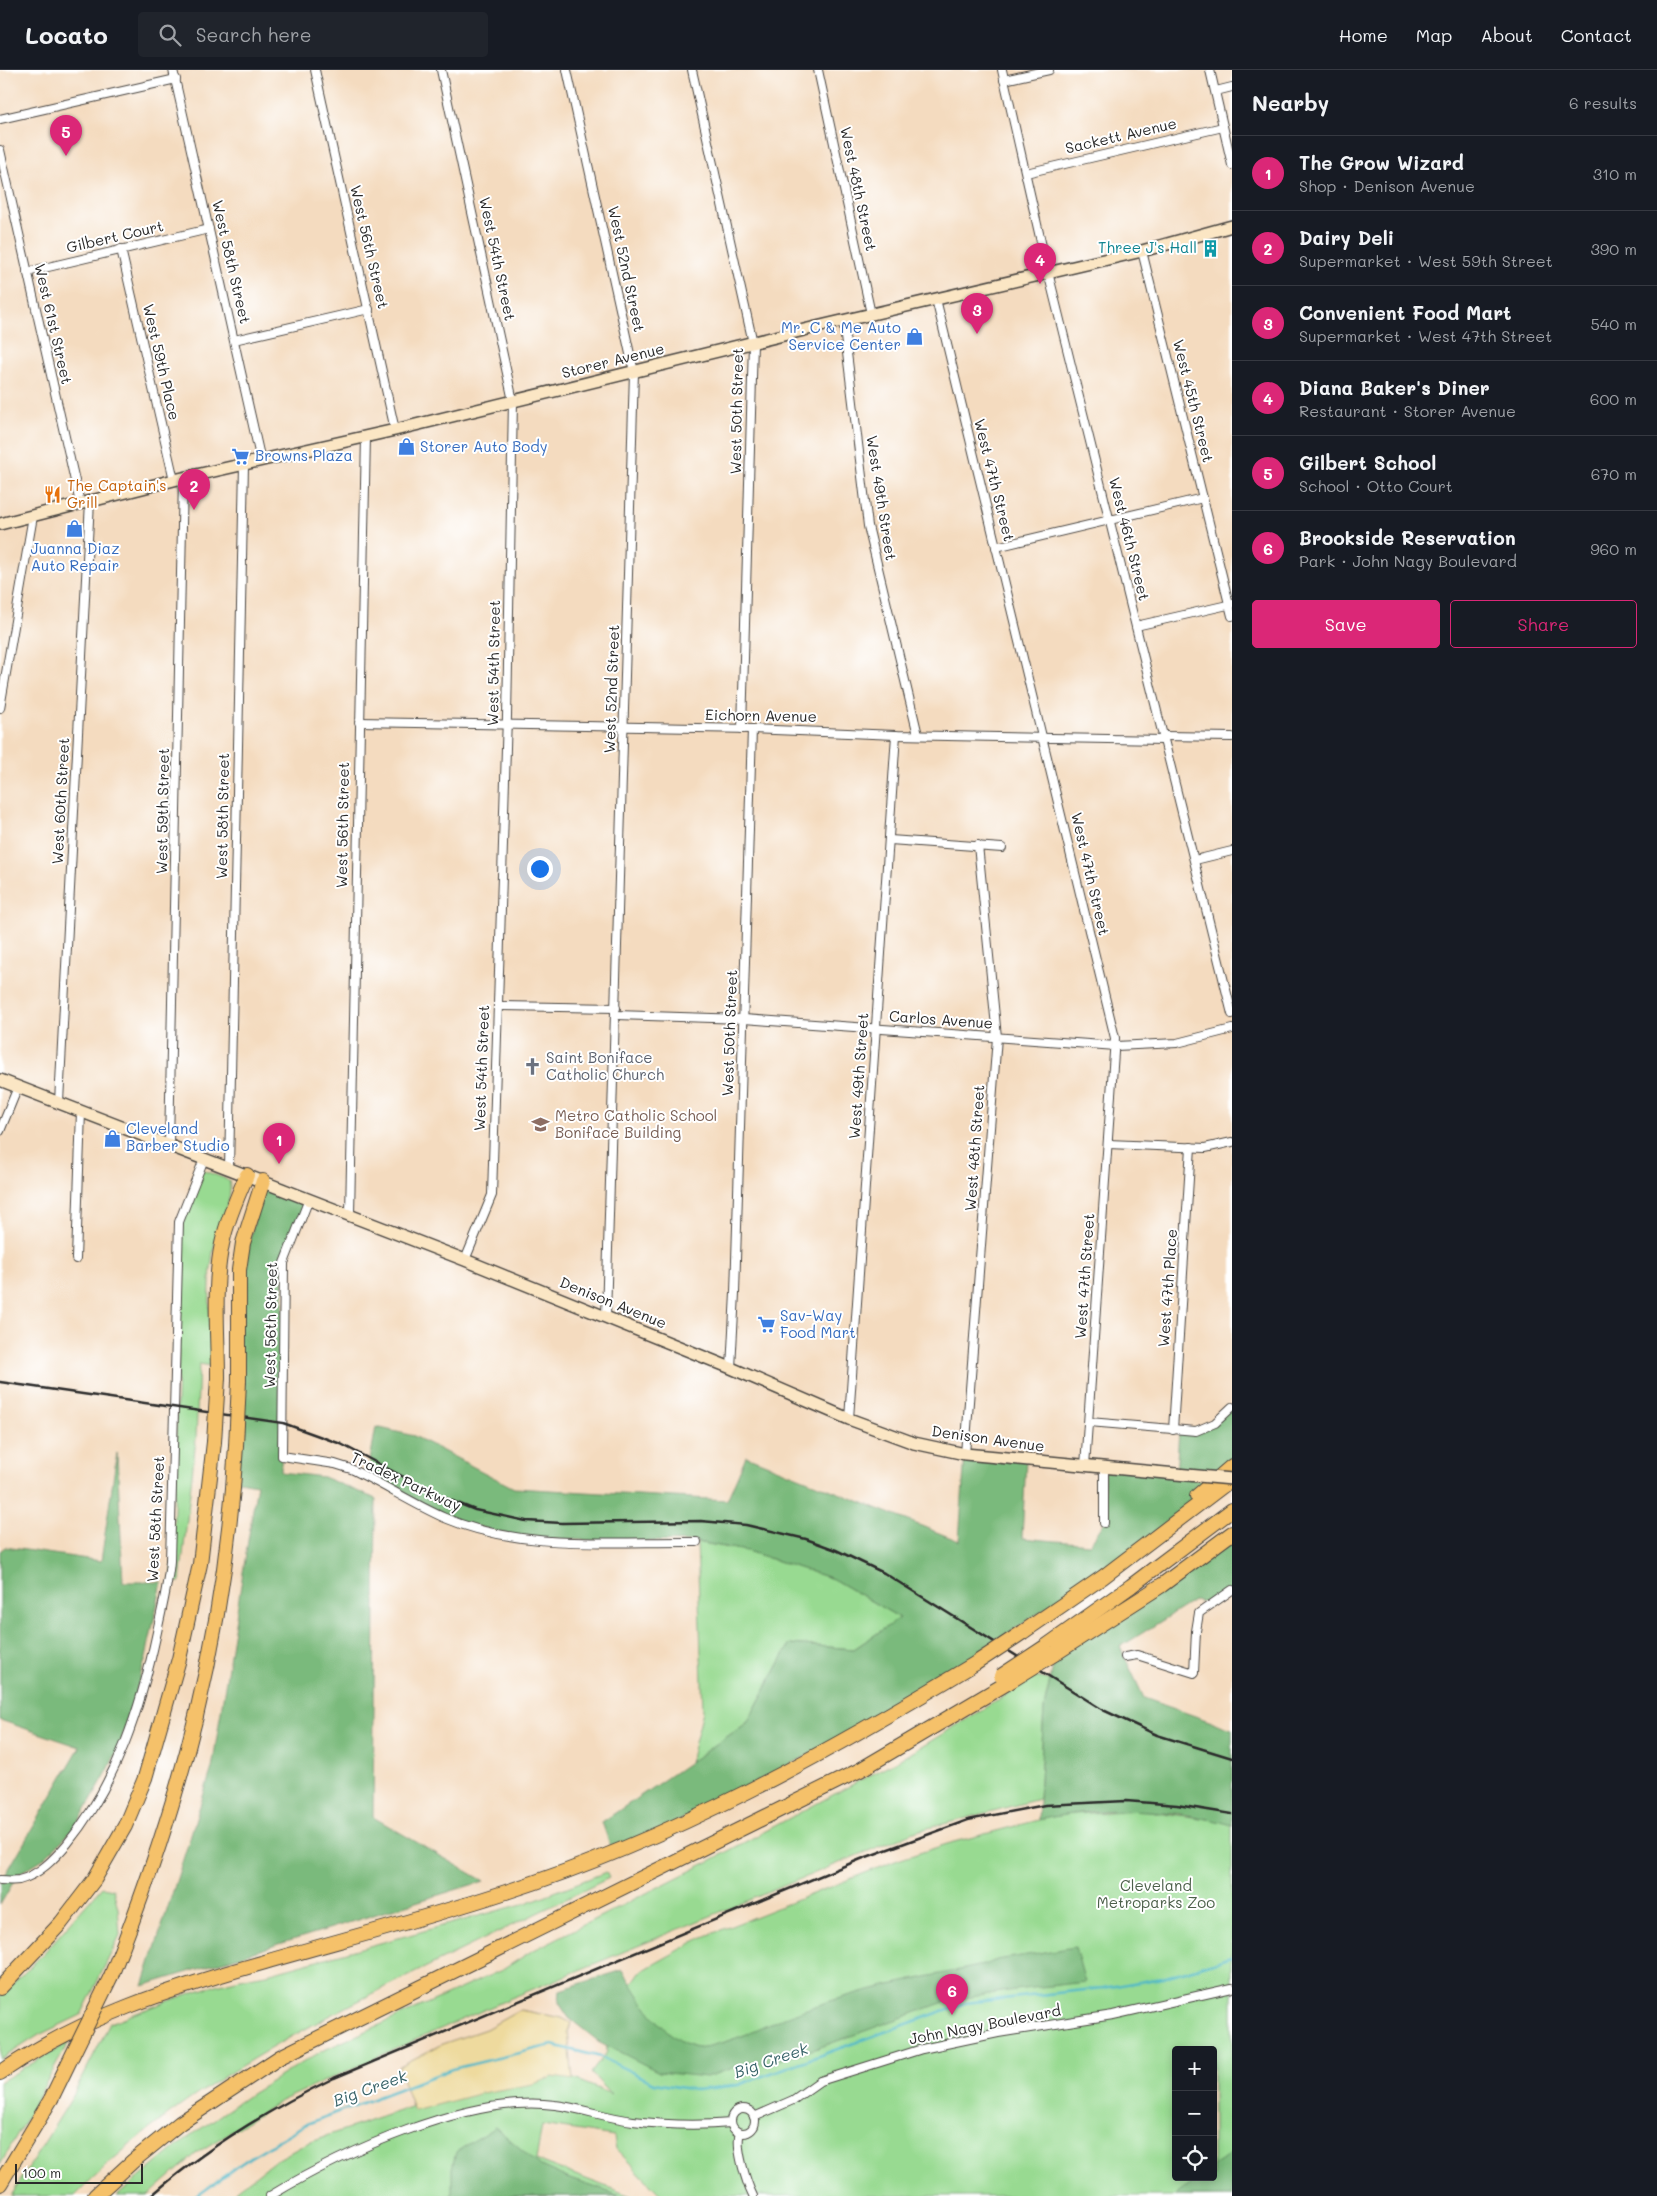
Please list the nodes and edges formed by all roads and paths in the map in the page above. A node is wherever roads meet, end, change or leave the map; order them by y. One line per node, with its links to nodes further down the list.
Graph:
1 (174, 70): 10 (street, West 58th Street)
2 (315, 70): 26 (street, West 56th Street)
3 (441, 70): 32 (street, West 54th Street)
4 (567, 70): 31 (street, West 52nd Street)
5 (692, 70): 30 (street, West 50th Street)
6 (818, 70): 27 (street, West 48th Street)
7 (1002, 70): 11 (street, West 46th Street)
8 (1049, 70): 11 (street)
9 (1210, 70): 13 (street)
10 (176, 79): 14 (street); 20 (street, West 58th Street)
11 (1004, 80): 18 (street, West 46th Street)
12 (1232, 87): 13 (street)
13 (1216, 91): 15 (street)
14 (0, 119)
15 (1223, 127): 17 (street); 18 (street, Sackett Avenue)
16 (0, 150): 24 (street, West 61st Street)
17 (1232, 165)
18 (1026, 173): 23 (street, West 46th Street)
19 (1232, 226): 22 (main road, Storer Avenue)
20 (209, 229): 21 (street, Gilbert Court); 29 (street, West 58th Street)
21 (121, 250): 24 (street, Gilbert Court); 37 (street, West 59th Place)
22 (1142, 251): 23 (main road, Storer Avenue); 38 (street, West 45th Street)
23 (1048, 271): 25 (main road, Storer Avenue); 41 (street, West 46th Street)
24 (27, 272): 39 (street, West 61st Street)
25 (936, 299): 27 (main road, Storer Avenue); 43 (street, West 47th Street)
26 (369, 308): 29 (street); 33 (street, West 56th Street)
27 (871, 314): 28 (main road, Storer Avenue)
28 (844, 320): 30 (main road, Storer Avenue); 54 (street, West 49th Street)
29 (234, 340): 35 (street, West 58th Street)
30 (753, 343): 31 (main road, Storer Avenue); 52 (street, West 50th Street)
31 (634, 372): 32 (main road, Storer Avenue); 50 (street, West 52nd Street)
32 (513, 401): 33 (main road, Storer Avenue); 49 (street, West 54th Street)
33 (395, 430): 34 (main road, Storer Avenue)
34 (366, 436): 35 (main road, Storer Avenue); 48 (street, West 56th Street)
35 (261, 461): 36 (main road, Storer Avenue)
36 (244, 465): 37 (main road, Storer Avenue); 81 (street, West 58th Street)
37 (179, 479): 39 (main road, Storer Avenue); 78 (street, West 59th Street)
38 (1203, 498): 41 (street); 44 (street, West 45th Street)
39 (85, 502): 40 (main road, Storer Avenue); 73 (street, West 60th Street)
40 (33, 516): 42 (main road, Storer Avenue); 47 (street)
41 (1110, 521): 43 (street); 46 (street, West 46th Street)
42 (0, 524)
43 (996, 547): 55 (street, West 47th Street)
44 (1231, 604): 45 (street, West 45th Street); 46 (street)
45 (1232, 616)
46 (1136, 626): 57 (street, West 46th Street)
47 (0, 708)
48 (359, 722): 49 (street, Eichorn Avenue); 85 (street, West 56th Street)
49 (506, 724): 50 (street, Eichorn Avenue); 63 (street, West 54th Street)
50 (624, 726): 52 (street, Eichorn Avenue); 64 (street, West 52nd Street)
51 (752, 728): 52 (street, Eichorn Avenue); 53 (street, Eichorn Avenue); 66 (street, West 50th Street)
52 (742, 729)
53 (896, 735): 54 (street, Eichorn Avenue); 58 (street, West 49th Street)
54 (918, 735): 55 (street, Eichorn Avenue)
55 (1043, 737): 57 (street, Eichorn Avenue); 70 (street, West 47th Street)
56 (1232, 737): 57 (street, Eichorn Avenue)
57 (1163, 738): 62 (street, West 46th Street)
58 (890, 840): 59 (street); 67 (street, West 49th Street)
59 (978, 845): 60 (street); 69 (street, West 48th Street)
60 (1002, 848)
61 (1232, 851): 62 (street)
62 (1195, 860): 65 (street, West 46th Street)
63 (498, 1006): 64 (street, Carlos Avenue); 87 (street, West 54th Street)
64 (616, 1012): 66 (street, Carlos Avenue); 88 (street, West 52nd Street)
65 (1232, 1014)
66 (744, 1019): 67 (street, Carlos Avenue); 89 (street, West 50th Street)
67 (876, 1029): 69 (street, Carlos Avenue); 91 (street, West 49th Street)
68 (1232, 1029): 70 (street, Carlos Avenue)
69 (997, 1037): 70 (street, Carlos Avenue); 94 (street, West 48th Street)
70 (1116, 1046): 77 (street, West 47th Street)
71 (0, 1080): 72 (main road, Denison Avenue)
72 (18, 1087): 73 (main road, Denison Avenue); 75 (street)
73 (59, 1102): 74 (main road, Denison Avenue)
74 (82, 1111): 78 (main road, Denison Avenue); 86 (street)
75 (0, 1132)
76 (1232, 1142): 79 (street)
77 (1108, 1144): 79 (street); 92 (street, West 47th Street)
78 (169, 1145): 80 (main road, Denison Avenue)
79 (1191, 1147): 93 (street, West 47th Place)
80 (204, 1159): 81 (main road, Denison Avenue); 108 (street, West 58th Street)
81 (229, 1168): 82 (main road, Denison Avenue)
82 (247, 1175): 83 (main road, Denison Avenue); 109 (highway, bridge)
83 (264, 1181): 84 (main road, Denison Avenue); 115 (highway, bridge)
84 (309, 1199): 85 (main road, Denison Avenue); 95 (street, West 56th Street)
85 (350, 1214): 87 (main road, Denison Avenue)
86 (76, 1259)
87 (465, 1260): 88 (main road, Denison Avenue)
88 (606, 1316): 89 (main road, Denison Avenue)
89 (731, 1368): 91 (main road, Denison Avenue)
90 (1232, 1407): 93 (street)
91 (849, 1419): 94 (main road, Denison Avenue)
92 (1088, 1422): 93 (street); 96 (street, West 47th Street)
93 (1173, 1430)
94 (966, 1454): 96 (main road, Denison Avenue)
95 (282, 1456): 103 (street, Tradex Parkway)
96 (1085, 1466): 98 (main road, Denison Avenue)
97 (1232, 1466): 104 (highway)
98 (1104, 1468): 99 (main road, Denison Avenue, bridge); 101 (street)
99 (1232, 1479): 104 (highway)
100 (1232, 1510): 106 (highway)
101 (1104, 1523)
102 (1232, 1533): 106 (highway)
103 (697, 1542)
104 (1103, 1577): 111 (highway, bridge)
105 (1232, 1590): 107 (street)
106 (1050, 1650): 116 (highway, bridge)
107 (1124, 1657)
108 (0, 1880)
109 (0, 1988)
110 (1232, 1988): 112 (street, John Nagy Boulevard)
111 (0, 2073)
112 (754, 2117): 113 (street); 114 (street, John Nagy Boulevard)
113 (731, 2123): 114 (street); 117 (street)
114 (740, 2133): 118 (street)
115 (0, 2184)
116 (95, 2196)
117 (270, 2196)
118 (753, 2196)

